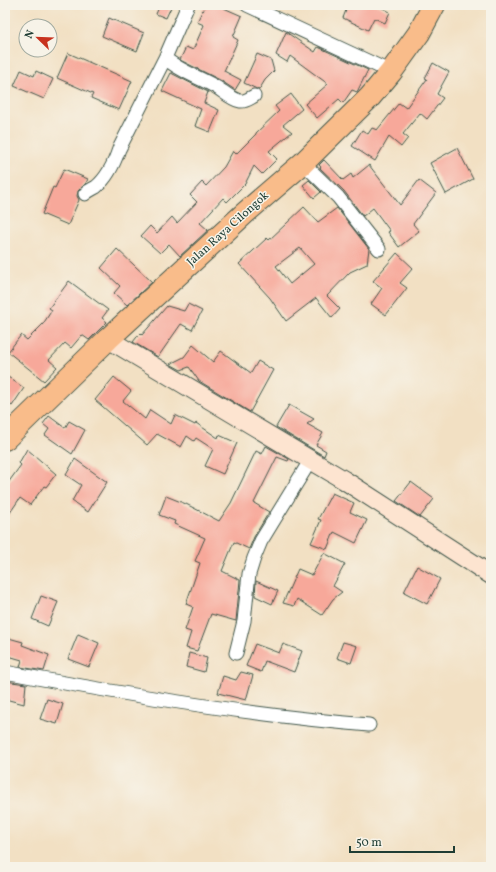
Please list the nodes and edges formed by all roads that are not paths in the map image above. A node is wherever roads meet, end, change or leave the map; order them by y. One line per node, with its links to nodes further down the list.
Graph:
1 (188, 5): 4 (street)
2 (247, 5): 5 (street)
3 (434, 5): 5 (highway, Jalan Raya Cilongok)
4 (165, 58): 6 (street); 8 (street)
5 (392, 72): 7 (highway, Jalan Raya Cilongok)
6 (254, 96)
7 (303, 163): 9 (street); 10 (highway, Jalan Raya Cilongok)
8 (85, 194)
9 (379, 249)
10 (108, 339): 11 (highway, Jalan Raya Cilongok); 12 (street)
11 (5, 439)
12 (310, 461): 13 (street); 14 (street)
13 (491, 575)
14 (236, 653)
15 (5, 672): 16 (street)
16 (370, 724)

